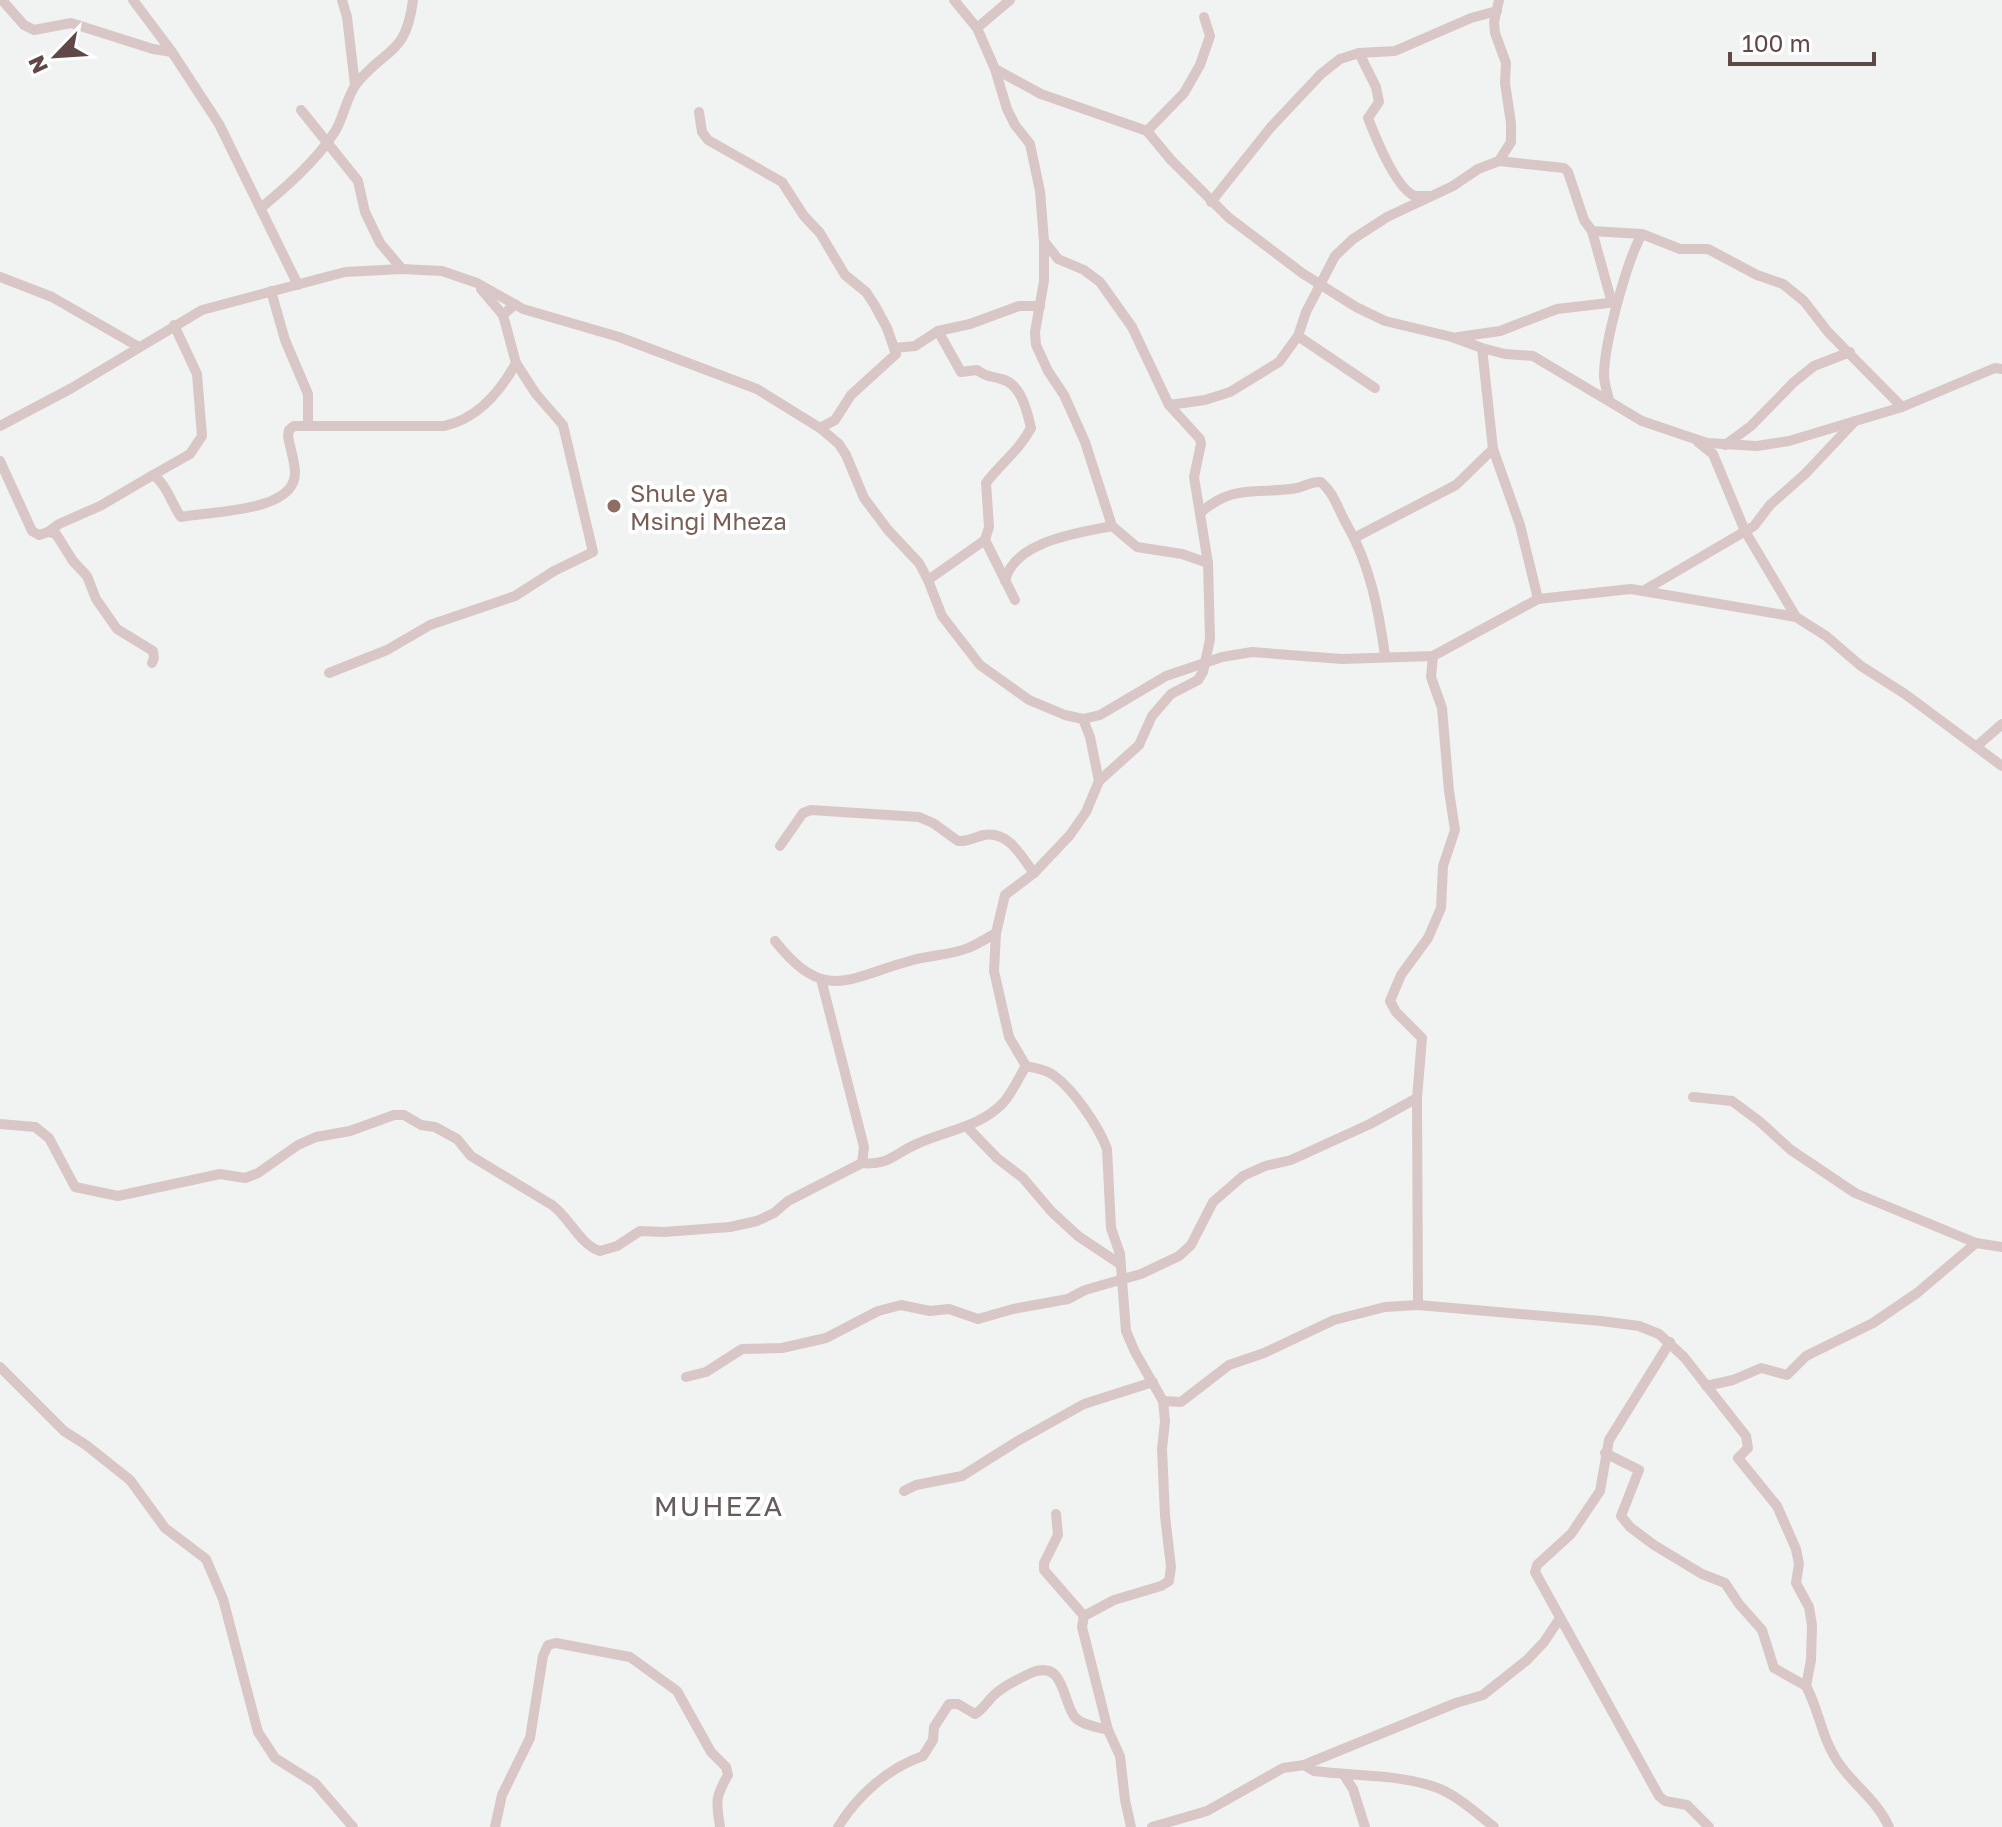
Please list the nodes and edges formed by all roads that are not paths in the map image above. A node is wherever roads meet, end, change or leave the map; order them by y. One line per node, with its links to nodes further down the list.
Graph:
1 (2, 0): 10 (street)
2 (133, 0): 10 (street)
3 (342, 0): 13 (street)
4 (413, 0): 13 (street)
5 (954, 0): 9 (street)
6 (1010, 0): 9 (street)
7 (1498, 5): 11 (street); 18 (street)
8 (1204, 17): 16 (street)
9 (977, 28): 12 (street)
10 (172, 52): 21 (street)
11 (1359, 53): 19 (street); 20 (street)
12 (995, 69): 16 (street); 24 (street)
13 (355, 85): 17 (street)
14 (301, 110): 17 (street)
15 (699, 112): 42 (street)
16 (1147, 131): 20 (street)
17 (326, 142): 21 (street); 27 (street)
18 (1499, 161): 19 (street); 22 (street)
19 (1429, 196): 30 (street)
20 (1211, 202): 30 (street)
21 (261, 208): 31 (street)
22 (1592, 231): 23 (street); 33 (street)
23 (1642, 234): 33 (street); 44 (street)
24 (1044, 241): 25 (street); 26 (street)
25 (1043, 259): 26 (street); 35 (street)
26 (1058, 259): 49 (street)
27 (402, 269): 29 (street); 31 (street)
28 (0, 277): 41 (street)
29 (477, 283): 34 (street); 36 (street)
30 (1320, 284): 39 (street); 40 (street)
31 (298, 285): 32 (street)
32 (271, 291): 37 (street); 52 (street)
33 (1615, 302): 40 (street); 48 (street)
34 (515, 304): 36 (street); 54 (street)
35 (1040, 306): 38 (street); 62 (street)
36 (503, 315): 45 (street)
37 (174, 325): 41 (street); 60 (street)
38 (938, 331): 42 (street); 66 (street)
39 (1298, 336): 47 (street); 49 (street)
40 (1452, 337): 43 (street)
41 (139, 347): 53 (street)
42 (894, 348): 54 (street)
43 (1482, 348): 48 (street); 57 (street)
44 (1850, 352): 50 (street); 56 (street)
45 (516, 363): 52 (street); 78 (street)
46 (2002, 369): 50 (street)
47 (1375, 388)
48 (1609, 400): 55 (street)
49 (1169, 405): 61 (street)
50 (1902, 407): 51 (street)
51 (1857, 419): 56 (street); 63 (street)
52 (308, 425): 60 (street)
53 (0, 426)
54 (820, 428): 68 (street)
55 (1694, 439): 56 (street); 59 (street)
56 (1725, 445): 59 (street)
57 (1493, 449): 65 (street); 71 (street)
58 (0, 461): 64 (street)
59 (1719, 466): 63 (street)
60 (153, 475): 64 (street)
61 (1200, 513): 65 (street); 67 (street)
62 (1112, 526): 67 (street); 69 (street)
63 (1745, 531): 70 (street); 73 (street)
64 (48, 532): 76 (street)
65 (1356, 537): 74 (street)
66 (985, 540): 68 (street); 69 (street)
67 (1208, 563): 77 (street)
68 (928, 580): 79 (street)
69 (1005, 581): 72 (street)
70 (1643, 591): 71 (street); 73 (street)
71 (1538, 599): 75 (street)
72 (1015, 600)
73 (1796, 617): 81 (street)
74 (1385, 656): 75 (street); 77 (street)
75 (1433, 656): 91 (street)
76 (152, 663)
77 (1205, 664): 79 (street); 83 (street)
78 (329, 673)
79 (1083, 719): 83 (street)
80 (2002, 724): 81 (street)
81 (1977, 746): 82 (street)
82 (2002, 766)
83 (1099, 781): 85 (street)
84 (780, 846): 85 (street)
85 (1034, 873): 86 (street)
86 (996, 933): 88 (street); 89 (street)
87 (775, 941): 88 (street)
88 (821, 979): 94 (street)
89 (1026, 1066): 93 (street); 97 (street)
90 (1693, 1097): 95 (street)
91 (1417, 1098): 98 (street); 99 (street)
92 (0, 1124): 94 (street)
93 (967, 1127): 94 (street); 97 (street)
94 (862, 1163)
95 (1976, 1243): 96 (street); 104 (street)
96 (2002, 1247)
97 (1120, 1264): 98 (street)
98 (1121, 1281): 102 (street); 103 (street)
99 (1418, 1305): 100 (street); 105 (street)
100 (1670, 1342): 104 (street); 106 (street)
101 (0, 1367): 115 (street)
102 (686, 1377)
103 (1153, 1382): 105 (street); 107 (street)
104 (1706, 1386): 111 (street)
105 (1163, 1401): 109 (street)
106 (1605, 1453): 110 (street); 111 (street)
107 (904, 1491)
108 (1056, 1514): 109 (street)
109 (1084, 1616): 112 (street)
110 (1560, 1618): 113 (street); 123 (street)
111 (1806, 1686): 124 (street)
112 (1108, 1730): 118 (street); 119 (street)
113 (1304, 1765): 114 (street); 120 (street)
114 (1344, 1775): 121 (street); 122 (street)
115 (353, 1827)
116 (495, 1827): 117 (street)
117 (720, 1827)
118 (838, 1827)
119 (1131, 1827)
120 (1152, 1827)
121 (1365, 1827)
122 (1494, 1827)
123 (1709, 1827)
124 (1889, 1827)

